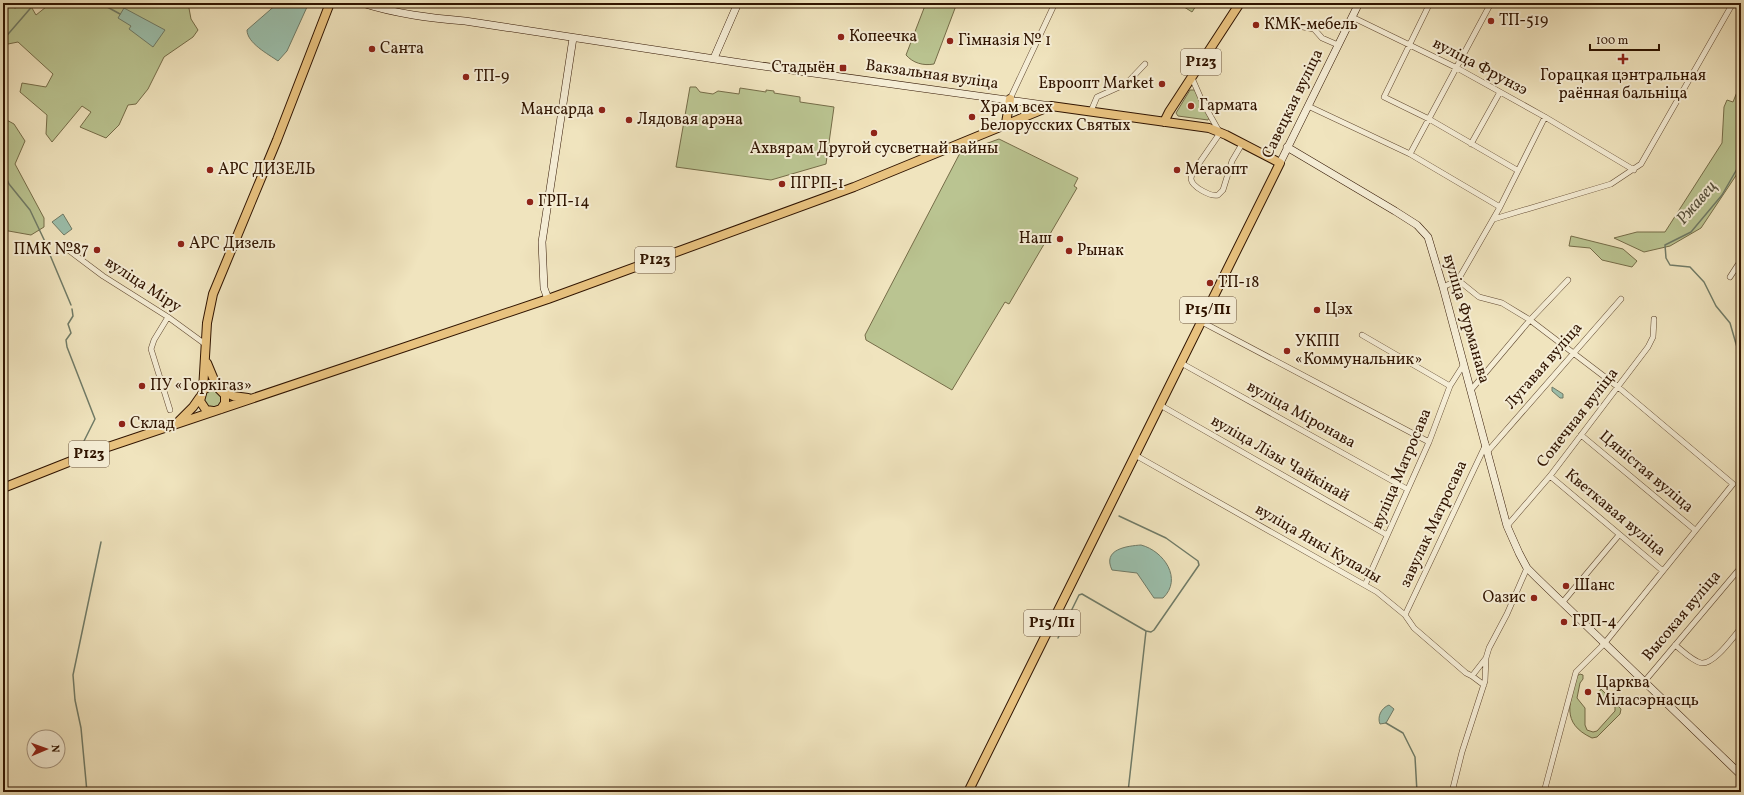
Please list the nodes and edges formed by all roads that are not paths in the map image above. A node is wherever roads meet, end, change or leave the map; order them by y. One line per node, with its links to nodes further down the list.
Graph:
1 (330, 3): 51 (main road)
2 (362, 3): 12 (main road, Вакзальная вуліца)
3 (738, 3): 15 (main road)
4 (1055, 3): 20 (street)
5 (1240, 3): 18 (main road, Р123)
6 (1359, 3): 10 (main road, Савецкая вуліца / Р15/П1)
7 (1430, 3): 14 (street)
8 (1491, 3): 17 (street)
9 (1733, 3): 35 (street)
10 (1352, 17): 13 (main road, Савецкая вуліца / Р15/П1); 14 (street, вуліца Фрунзэ)
11 (1268, 20): 13 (street)
12 (573, 38): 15 (main road, Вакзальная вуліца); 44 (main road)
13 (1338, 45): 22 (main road, Савецкая вуліца / Р15/П1)
14 (1411, 45): 17 (street, вуліца Фрунзэ); 25 (street)
15 (714, 58): 20 (main road, Вакзальная вуліца)
16 (1145, 64): 23 (street)
17 (1457, 68): 19 (street, вуліца Фрунзэ); 25 (street)
18 (1192, 78): 26 (main road, Р123); 28 (street)
19 (1500, 92): 24 (street, вуліца Фрунзэ); 30 (street)
20 (1010, 99): 21 (main road, Вакзальная вуліца); 27 (main road)
21 (1051, 106): 23 (main road, Вакзальная вуліца / Р123); 27 (main road, Р123)
22 (1308, 106): 31 (main road, Савецкая вуліца / Р15/П1); 32 (street)
23 (1091, 111): 26 (main road, Вакзальная вуліца / Р123)
24 (1545, 116): 34 (street); 35 (street, вуліца Фрунзэ)
25 (1429, 119): 30 (street); 32 (street)
26 (1164, 122): 28 (main road, Вакзальная вуліца)
27 (1006, 123): 44 (main road, Р123)
28 (1220, 133): 29 (main road, Вакзальная вуліца); 29 (street)
29 (1242, 144): 33 (main road, Вакзальная вуліца)
30 (1471, 144): 34 (street)
31 (1288, 147): 33 (main road, Савецкая вуліца / Р15/П1); 43 (main road, вуліца Фурманава)
32 (1410, 154): 36 (street)
33 (1280, 163): 49 (main road, Савецкая вуліца / Р15/П1)
34 (1517, 170): 36 (street)
35 (1634, 170): 37 (street)
36 (1500, 207): 37 (street)
37 (1494, 219): 41 (street)
38 (67, 249): 46 (street, вуліца Міру)
39 (1741, 260): 40 (street)
40 (1730, 277)
41 (1458, 280): 43 (street); 48 (street, вуліца Фурманава)
42 (1568, 280): 48 (street)
43 (1443, 287): 55 (main road, вуліца Фурманава)
44 (548, 299): 61 (main road, Р123)
45 (1621, 299): 52 (street, Лугавая вуліца)
46 (168, 317): 51 (street, вуліца Міру); 63 (street)
47 (1654, 318): 57 (street, Сонечная вуліца)
48 (1530, 320): 52 (street, вуліца Фурманава); 59 (street)
49 (1202, 322): 54 (main road, Савецкая вуліца / Р15/П1); 67 (street)
50 (1362, 335): 56 (street)
51 (205, 344): 53 (main road)
52 (1572, 354): 57 (street, вуліца Фурманава); 68 (street, Лугавая вуліца)
53 (205, 357): 58 (main road); 60 (main road)
54 (1181, 363): 62 (main road, Савецкая вуліца / Р15/П1); 72 (street, вуліца Міронава)
55 (1464, 364): 56 (street, вуліца Матросава); 59 (main road, вуліца Фурманава)
56 (1450, 386): 67 (street, вуліца Матросава)
57 (1618, 388): 66 (street, Сонечная вуліца); 74 (street, вуліца Фурманава)
58 (220, 389): 60 (main road); 61 (main road); 64 (main road)
59 (1471, 390): 68 (main road, вуліца Фурманава)
60 (201, 393): 64 (main road); 65 (main road)
61 (253, 398): 64 (main road, Р123)
62 (1160, 405): 69 (main road, Савецкая вуліца / Р15/П1); 75 (street, вуліца Лізы Чайкінай)
63 (170, 410)
64 (217, 410): 65 (main road, Р123)
65 (176, 424): 71 (main road, Р123)
66 (1581, 435): 70 (street, Сонечная вуліца); 74 (street, Цяністая вуліца)
67 (1429, 442): 72 (street, вуліца Матросава)
68 (1487, 448): 73 (main road, вуліца Фурманава); 82 (street, завулак Матросава)
69 (1136, 455): 80 (street, вуліца Янкі Купалы); 91 (main road, Р15/П1)
70 (1550, 476): 73 (street, Сонечная вуліца); 76 (street, Кветкавая вуліца)
71 (3, 488)
72 (1407, 489): 75 (street, вуліца Матросава)
73 (1507, 526): 78 (main road, вуліца Фурманава)
74 (1695, 530): 79 (street)
75 (1387, 535): 80 (street, вуліца Матросава)
76 (1619, 535): 79 (street, Кветкавая вуліца); 81 (street)
77 (1741, 567): 85 (street, Высокая вуліца)
78 (1527, 568): 81 (main road, вуліца Фурманава); 86 (street)
79 (1663, 571): 84 (street)
80 (1365, 585): 82 (street, вуліца Янкі Купалы)
81 (1562, 603): 84 (main road, вуліца Фурманава)
82 (1405, 615): 87 (street, вуліца Янкі Купалы)
83 (1741, 628): 85 (street)
84 (1604, 644): 88 (main road, вуліца Фурманава); 93 (street)
85 (1675, 645): 88 (street, Высокая вуліца)
86 (1486, 658): 87 (street); 89 (street)
87 (1472, 676): 89 (street, вуліца Янкі Купалы)
88 (1644, 682): 90 (main road, вуліца Фурманава)
89 (1484, 685): 92 (street)
90 (1741, 776)
91 (968, 792)
92 (1452, 792)
93 (1544, 792)

